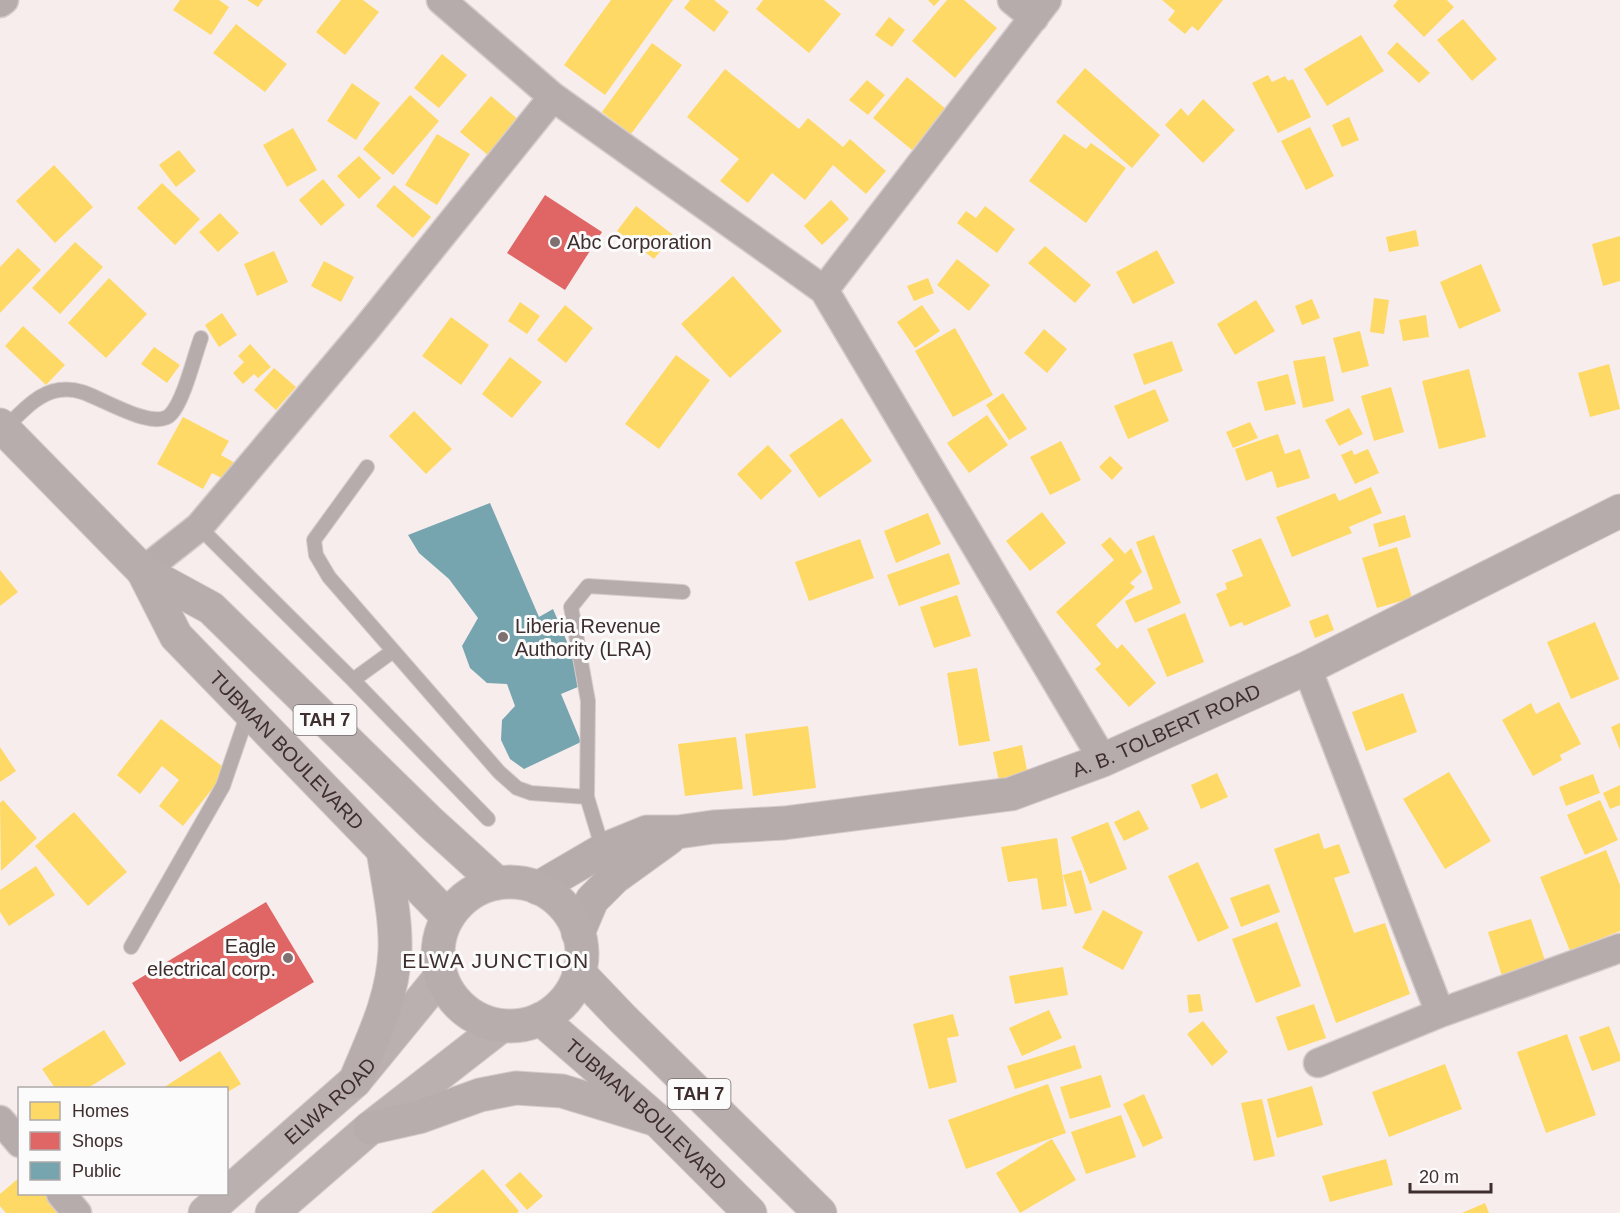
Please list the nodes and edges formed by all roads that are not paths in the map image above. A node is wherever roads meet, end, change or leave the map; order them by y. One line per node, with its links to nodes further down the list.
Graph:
1 (4, 0): 4 (street)
2 (441, 0): 6 (street)
3 (1012, 0): 5 (street)
4 (0, 3)
5 (1041, 9): 7 (street)
6 (553, 97): 7 (street); 12 (street)
7 (824, 290): 19 (street)
8 (201, 338): 9 (lane)
9 (2, 427): 13 (highway, TUBMAN BOULEVARD / TAH 7)
10 (368, 467): 15 (lane)
11 (1620, 511): 16 (street, A. B. TOLBERT ROAD)
12 (198, 527): 13 (street); 17 (lane)
13 (144, 571): 18 (highway, TUBMAN BOULEVARD / TAH 7); 25 (highway, TUBMAN BOULEVARD / TAH 7)
14 (683, 592): 20 (lane)
15 (393, 651): 17 (lane); 20 (lane)
16 (1307, 668): 19 (street, A. B. TOLBERT ROAD); 33 (street)
17 (353, 680): 21 (lane)
18 (249, 711): 23 (highway, TUBMAN BOULEVARD / TAH 7); 29 (lane)
19 (1103, 760): 22 (street, A. B. TOLBERT ROAD)
20 (587, 797): 24 (lane)
21 (488, 819)
22 (678, 832): 24 (street, A. B. TOLBERT ROAD); 28 (street, A. B. TOLBERT ROAD)
23 (383, 850): 27 (highway, TUBMAN BOULEVARD / TAH 7); 37 (highway)
24 (603, 850): 26 (street, A. B. TOLBERT ROAD)
25 (497, 883): 26 (highway); 27 (highway)
26 (538, 888): 28 (highway)
27 (448, 917): 32 (highway)
28 (578, 933): 31 (highway)
29 (131, 947)
30 (1620, 948): 33 (street)
31 (579, 973): 34 (highway); 49 (highway, TAH 7)
32 (441, 976): 35 (highway); 37 (main road, ELWA ROAD)
33 (1440, 1013): 36 (street)
34 (541, 1019): 35 (highway); 39 (highway, TUBMAN BOULEVARD)
35 (501, 1026): 40 (main road)
36 (1318, 1063)
37 (355, 1081): 42 (main road, ELWA ROAD)
38 (0, 1120): 41 (street)
39 (657, 1120): 40 (highway); 48 (highway, TUBMAN BOULEVARD / TAH 7)
40 (370, 1128): 47 (main road)
41 (18, 1141)
42 (228, 1193)
43 (62, 1195): 45 (street)
44 (225, 1195): 46 (main road, ELWA ROAD)
45 (77, 1213)
46 (205, 1213)
47 (272, 1213)
48 (750, 1213)
49 (820, 1213)

